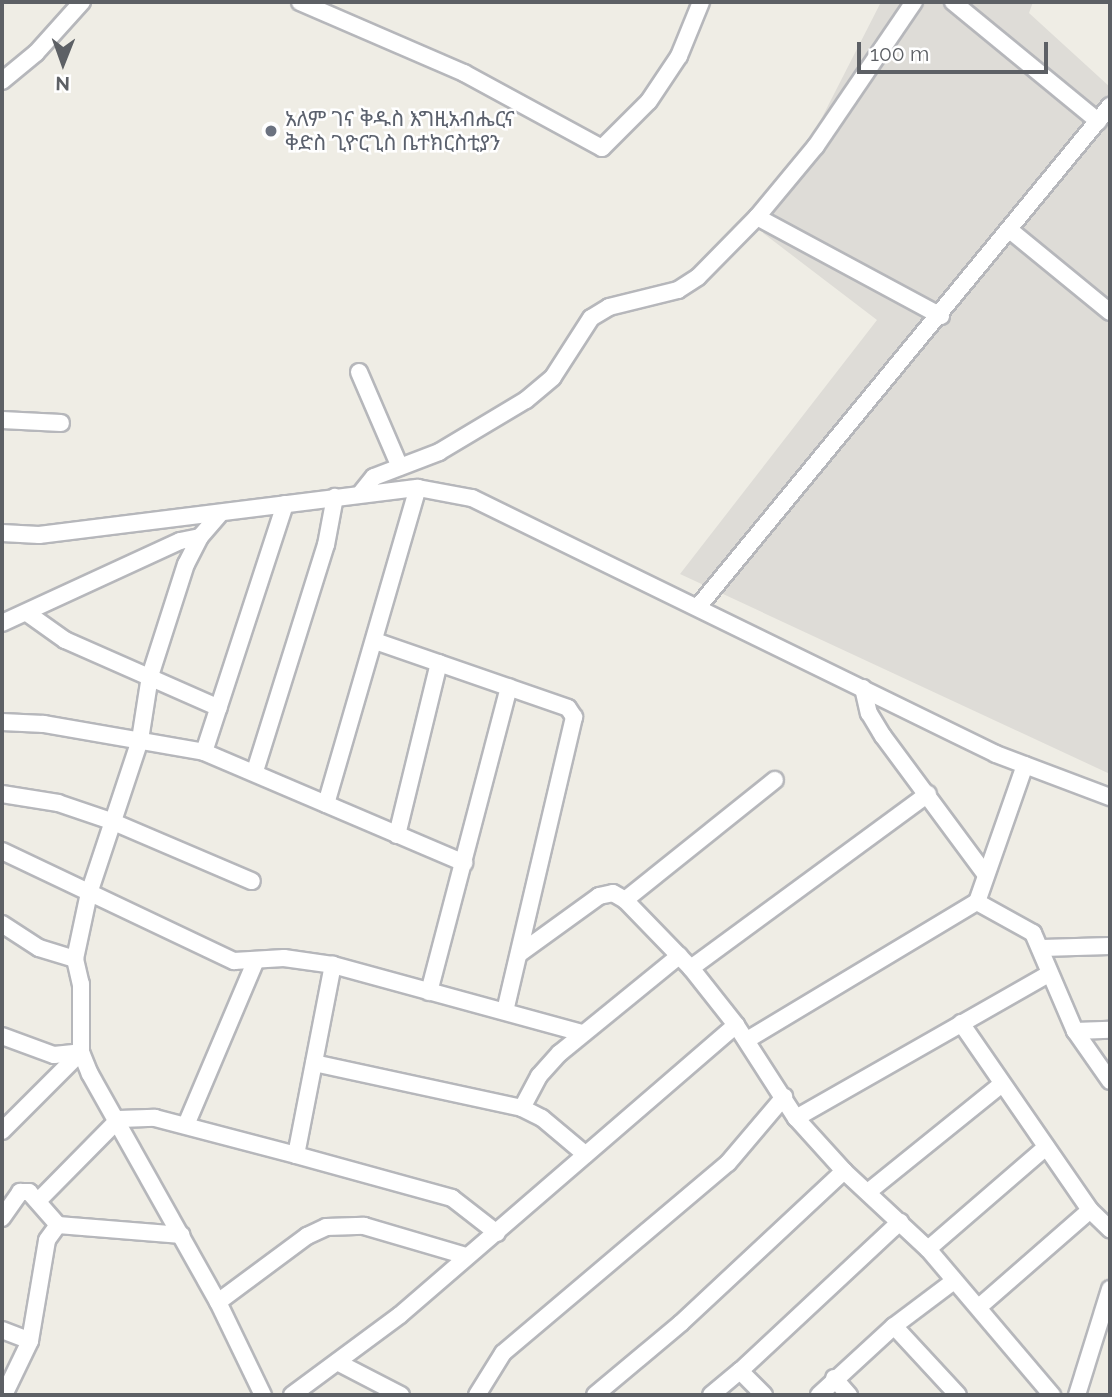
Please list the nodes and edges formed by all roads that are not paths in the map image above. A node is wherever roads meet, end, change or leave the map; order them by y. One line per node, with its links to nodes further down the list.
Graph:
1 (82, 2): 6 (street)
2 (300, 2): 3 (street)
3 (702, 2)
4 (914, 2): 9 (street)
5 (953, 2): 8 (street)
6 (2, 81)
7 (1110, 106): 8 (street)
8 (1098, 121): 10 (street)
9 (757, 217): 12 (street); 16 (street)
10 (1011, 231): 11 (street); 12 (street)
11 (1110, 312)
12 (941, 316): 24 (street)
13 (359, 372): 16 (street)
14 (2, 420): 15 (street)
15 (61, 423)
16 (400, 467): 18 (street)
17 (418, 488): 18 (street); 24 (street); 27 (street)
18 (360, 494): 19 (street)
19 (335, 497): 20 (street); 37 (street)
20 (285, 504): 21 (street); 32 (street)
21 (219, 515): 22 (street); 23 (street)
22 (2, 533)
23 (200, 537): 25 (street); 29 (street)
24 (698, 607): 31 (street)
25 (26, 613): 26 (street); 29 (street)
26 (2, 623)
27 (375, 641): 28 (street); 42 (street)
28 (439, 663): 30 (street); 44 (street)
29 (150, 676): 32 (street); 34 (street)
30 (509, 687): 46 (street); 55 (street)
31 (863, 688): 36 (street); 40 (street)
32 (219, 708): 35 (street)
33 (2, 722): 34 (street)
34 (139, 740): 35 (street); 43 (street)
35 (204, 752): 37 (street)
36 (1026, 765): 41 (street); 47 (street)
37 (255, 771): 42 (street)
38 (775, 780): 50 (street)
39 (2, 794): 43 (street)
40 (928, 794): 47 (street); 58 (street)
41 (1110, 797)
42 (326, 804): 44 (street)
43 (111, 821): 48 (street); 49 (street)
44 (397, 835): 46 (street)
45 (2, 850): 49 (street)
46 (464, 863): 61 (street)
47 (986, 875): 51 (street)
48 (252, 881)
49 (89, 893): 56 (street); 57 (street)
50 (625, 900): 55 (street); 58 (street)
51 (976, 902): 54 (street); 69 (street)
52 (2, 924): 56 (street)
53 (1110, 946): 54 (street)
54 (1042, 948): 60 (street)
55 (519, 954): 62 (street)
56 (75, 960): 70 (street)
57 (256, 960): 59 (street); 78 (street)
58 (685, 962): 64 (street); 67 (street)
59 (333, 965): 61 (street); 71 (street)
60 (1051, 973): 63 (street); 66 (street)
61 (429, 992): 62 (street)
62 (505, 1011): 67 (street)
63 (961, 1023): 73 (street); 76 (street)
64 (736, 1026): 69 (street); 82 (street)
65 (1110, 1030): 66 (street)
66 (1075, 1031): 72 (street)
67 (582, 1033): 75 (street)
68 (2, 1036): 70 (street)
69 (747, 1040): 74 (street)
70 (81, 1052): 77 (street); 79 (street)
71 (314, 1063): 75 (street); 81 (street)
72 (1110, 1081)
73 (1002, 1084): 80 (street); 84 (street)
74 (784, 1097): 76 (street); 109 (street)
75 (522, 1108): 82 (street)
76 (796, 1118): 83 (street)
77 (119, 1119): 78 (street); 85 (street); 92 (street)
78 (186, 1125): 81 (street)
79 (2, 1130)
80 (1046, 1147): 86 (street); 93 (street)
81 (296, 1155): 91 (street)
82 (586, 1155): 91 (street)
83 (844, 1171): 84 (street); 110 (street)
84 (868, 1192): 88 (street)
85 (39, 1200): 87 (street); 89 (street)
86 (1090, 1210): 90 (street); 98 (street)
87 (2, 1219)
88 (900, 1222): 93 (street); 103 (street)
89 (58, 1226): 92 (street); 101 (street)
90 (1110, 1229)
91 (497, 1233): 94 (street)
92 (182, 1236): 97 (street)
93 (928, 1249): 95 (street)
94 (466, 1256): 97 (street); 102 (street)
95 (954, 1281): 98 (street); 99 (street)
96 (1110, 1289): 117 (street)
97 (218, 1301): 106 (street)
98 (979, 1307): 116 (street)
99 (894, 1326): 104 (street); 115 (street)
100 (2, 1330): 101 (street)
101 (30, 1341): 105 (street)
102 (337, 1362): 107 (street); 108 (street)
103 (740, 1371): 111 (street); 112 (street)
104 (834, 1378): 113 (street); 114 (street)
105 (4, 1395)
106 (263, 1395)
107 (292, 1395)
108 (401, 1395)
109 (477, 1395)
110 (596, 1395)
111 (711, 1395)
112 (764, 1395)
113 (818, 1395)
114 (849, 1395)
115 (958, 1395)
116 (1052, 1395)
117 (1077, 1395)

